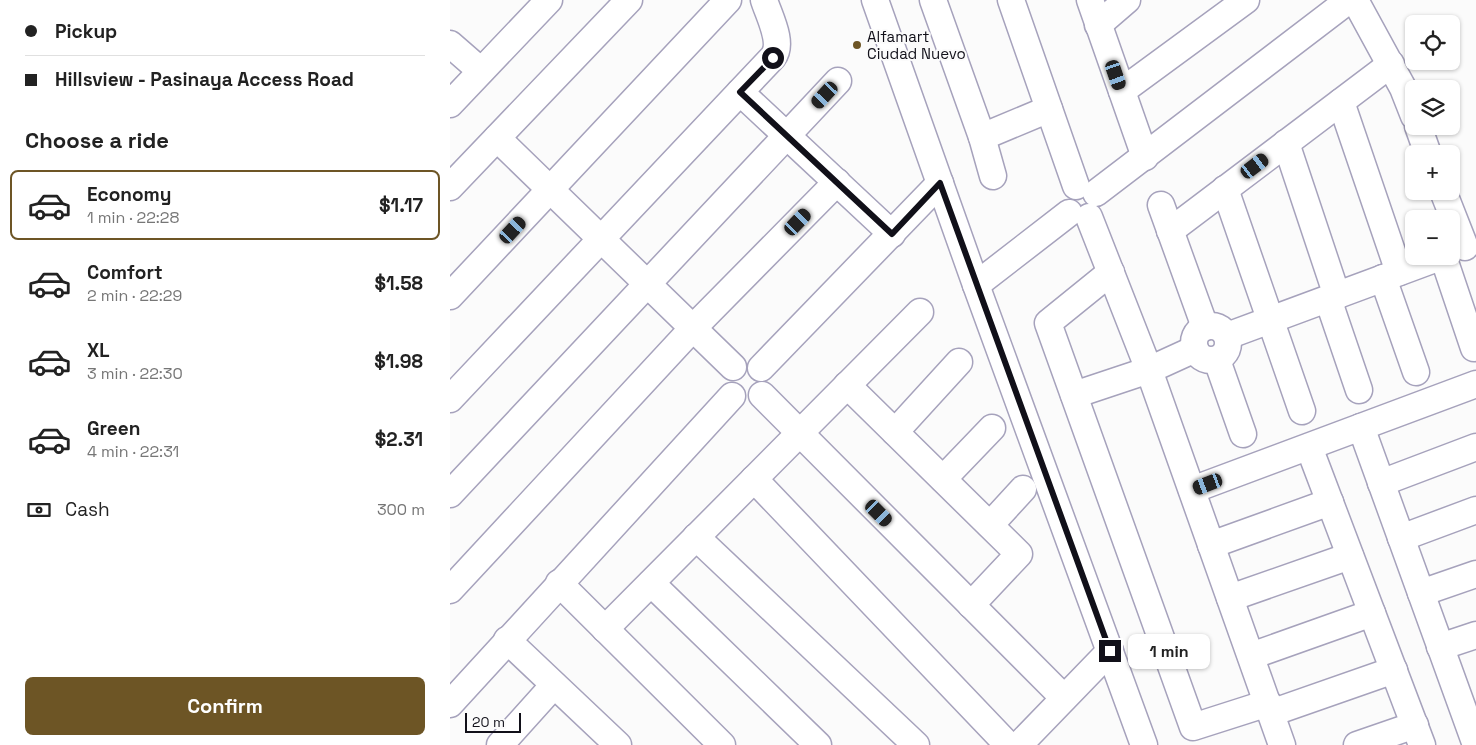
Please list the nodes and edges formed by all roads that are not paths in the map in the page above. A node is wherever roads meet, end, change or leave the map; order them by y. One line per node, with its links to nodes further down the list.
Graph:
1 (549, 0): 16 (street)
2 (629, 0): 26 (street)
3 (728, 0): 34 (street)
4 (764, 0): 19 (street)
5 (875, 0): 31 (street)
6 (933, 0): 25 (street)
7 (1011, 0): 23 (street)
8 (1090, 0): 13 (street)
9 (1127, 0): 13 (street)
10 (1349, 0): 28 (street)
11 (1355, 0): 15 (street)
12 (1238, 2): 18 (street)
13 (1098, 25): 18 (street)
14 (450, 44): 16 (street)
15 (1390, 64): 20 (street); 21 (street)
16 (481, 71): 22 (street)
17 (838, 81): 24 (street)
18 (1122, 91): 28 (street)
19 (740, 92): 24 (street); 39 (street)
20 (1405, 96)
21 (1341, 102): 27 (street); 43 (street)
22 (450, 104)
23 (1049, 109): 25 (street); 35 (street)
24 (787, 136): 30 (street); 45 (street)
25 (982, 137): 29 (street)
26 (496, 138): 32 (street); 34 (street)
27 (1286, 144): 33 (street); 47 (street)
28 (1145, 157): 35 (street)
29 (992, 176)
30 (837, 182): 38 (street); 50 (street)
31 (940, 183): 38 (street); 44 (street)
32 (450, 187)
33 (1225, 189): 37 (street); 49 (street)
34 (550, 190): 39 (street); 46 (street)
35 (1079, 203): 42 (street); 44 (street)
36 (1161, 205): 37 (street)
37 (1170, 231): 51 (street)
38 (892, 234): 55 (street)
39 (601, 239): 45 (street); 64 (street)
40 (1418, 265): 43 (street)
41 (1459, 265): 52 (street)
42 (1111, 272): 56 (street); 63 (street)
43 (1391, 275): 47 (street); 57 (street)
44 (973, 277): 98 (street)
45 (648, 284): 50 (street); 78 (street)
46 (450, 296)
47 (1332, 297): 49 (street); 60 (street)
48 (920, 312): 58 (street)
49 (1271, 320): 51 (street); 65 (street)
50 (693, 328): 54 (street); 89 (street)
51 (1211, 343): 56 (street); 70 (street)
52 (1474, 348)
53 (959, 362): 68 (street)
54 (733, 367): 55 (street); 61 (street)
55 (761, 368): 62 (street)
56 (1149, 370): 63 (street); 77 (street)
57 (1416, 372)
58 (847, 385): 68 (street); 69 (street)
59 (1475, 387): 66 (street)
60 (1360, 390)
61 (732, 396): 62 (street); 87 (street)
62 (762, 396): 69 (street)
63 (1074, 396): 105 (street)
64 (450, 399)
65 (1302, 411)
66 (1361, 427): 71 (street); 75 (street)
67 (992, 428): 74 (street)
68 (895, 432): 74 (street)
69 (799, 433): 73 (street); 92 (street)
70 (1243, 434)
71 (1309, 446): 77 (street); 79 (street)
72 (1476, 447): 75 (street)
73 (754, 479): 82 (street); 112 (street)
74 (943, 479): 81 (street)
75 (1382, 483): 83 (street)
76 (1023, 488): 81 (street)
77 (1192, 490): 84 (street)
78 (450, 494)
79 (1330, 502): 84 (street); 85 (street)
80 (1476, 510): 83 (street)
81 (990, 525): 92 (street)
82 (696, 537): 88 (street); 111 (street)
83 (1401, 538): 90 (street)
84 (1211, 544): 91 (street)
85 (1350, 556): 91 (street); 93 (street)
86 (1476, 574): 90 (street)
87 (559, 583): 94 (street); 96 (street)
88 (651, 583): 94 (street); 110 (street)
89 (450, 590)
90 (1421, 593): 97 (street)
91 (1230, 598): 99 (street)
92 (971, 606): 102 (street)
93 (1372, 613): 99 (street); 100 (street)
94 (605, 629): 109 (street)
95 (1476, 635): 97 (street)
96 (507, 640): 101 (street); 104 (street)
97 (1440, 647): 103 (street)
98 (1110, 651): 102 (street); 114 (street)
99 (1251, 656): 105 (street)
100 (1394, 670): 105 (street); 106 (street)
101 (554, 685): 107 (street); 108 (street)
102 (1064, 698): 113 (street)
103 (1469, 702): 117 (street)
104 (450, 704)
105 (1269, 708): 115 (street)
106 (1418, 735): 116 (street)
107 (602, 740)
108 (500, 745)
109 (722, 745)
110 (818, 745)
111 (916, 745)
112 (1008, 745)
113 (1019, 745)
114 (1144, 745)
115 (1282, 745)
116 (1357, 745)
117 (1476, 745)

